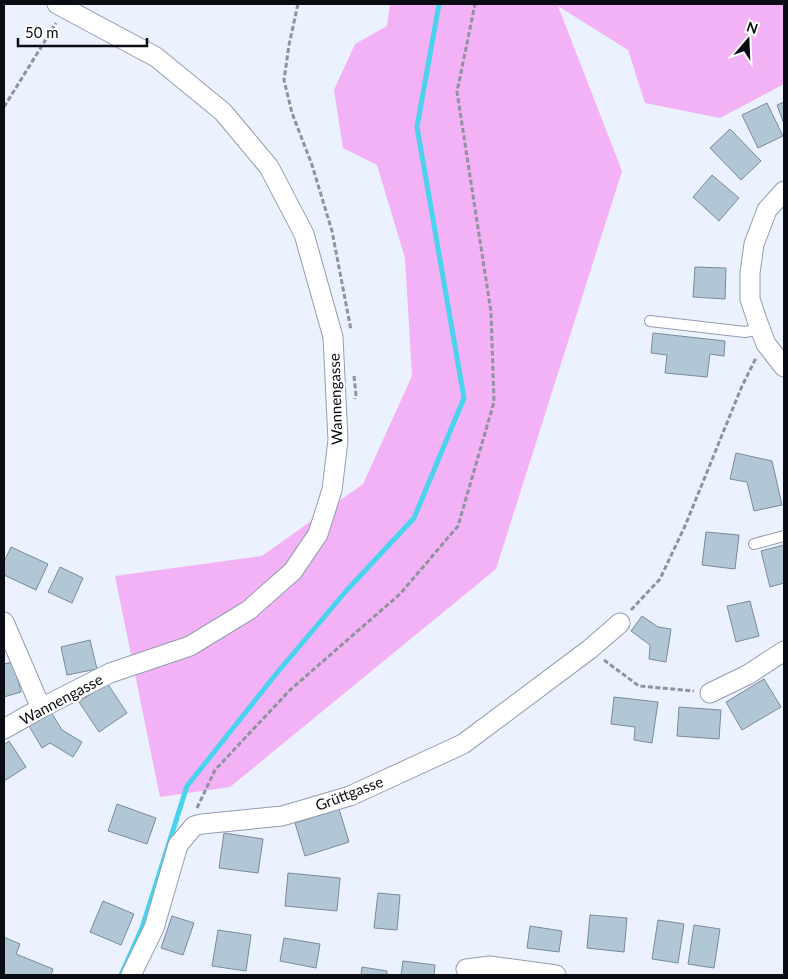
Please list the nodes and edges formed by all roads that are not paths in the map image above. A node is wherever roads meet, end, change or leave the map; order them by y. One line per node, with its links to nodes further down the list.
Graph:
1 (61, 6): 12 (street, Wannengasse)
2 (784, 191): 4 (street)
3 (650, 321): 4 (lane)
4 (763, 336): 5 (street)
5 (784, 366)
6 (784, 536): 7 (lane)
7 (754, 544)
8 (4, 622): 12 (street)
9 (620, 623): 15 (street, Grüttgasse)
10 (784, 651): 11 (street)
11 (710, 693)
12 (41, 708): 13 (street, Wannengasse)
13 (4, 729)
14 (466, 969): 16 (street)
15 (131, 975)
16 (556, 975)

